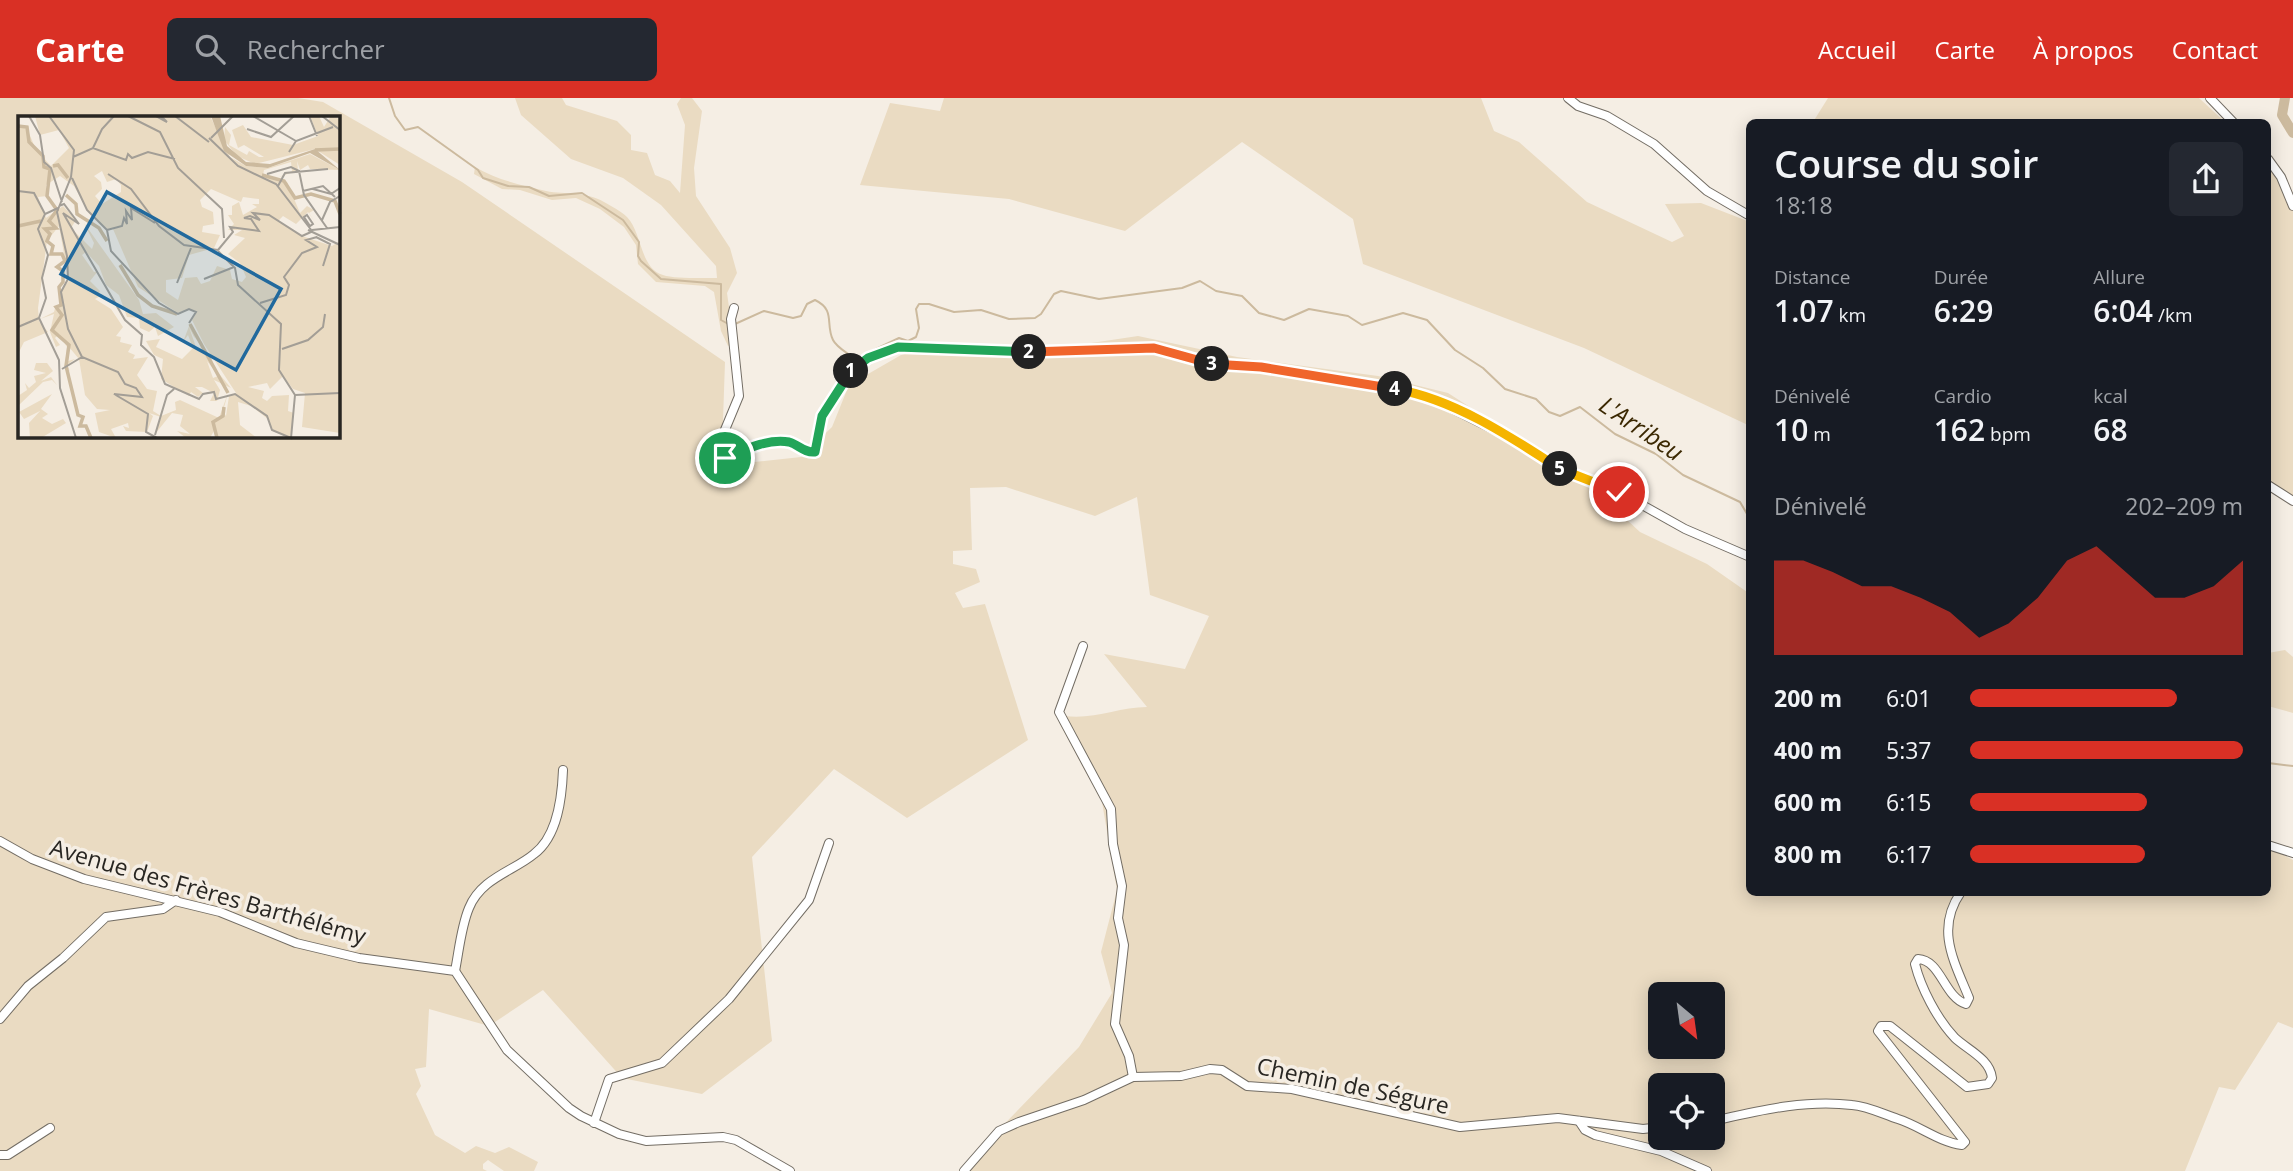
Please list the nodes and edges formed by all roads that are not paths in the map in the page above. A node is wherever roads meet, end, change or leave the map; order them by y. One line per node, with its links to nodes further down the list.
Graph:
1 (1568, 98): 6 (street)
2 (2210, 98): 3 (street)
3 (2230, 119)
4 (2271, 163): 5 (street)
5 (2293, 206)
6 (1746, 214)
7 (734, 308): 10 (street)
8 (2271, 487): 9 (street)
9 (2293, 501)
10 (1746, 554)
11 (1083, 646): 21 (street)
12 (563, 770): 19 (street)
13 (0, 841): 18 (street, Avenue des Frères Barthélémy)
14 (829, 843): 24 (street)
15 (2271, 846): 16 (street)
16 (2293, 853)
17 (1958, 896): 22 (street)
18 (176, 900): 19 (street, Avenue des Frères Barthélémy); 20 (street)
19 (455, 971): 24 (street)
20 (0, 1019)
21 (1133, 1077): 23 (street, Chemin de Ségure); 29 (street, Chemin de Ségure)
22 (1725, 1119)
23 (1579, 1121): 26 (street, Chemin de Ségure); 30 (street)
24 (594, 1123): 28 (street)
25 (50, 1128): 27 (street)
26 (1648, 1128)
27 (0, 1155)
28 (790, 1171)
29 (964, 1171)
30 (1707, 1171)

